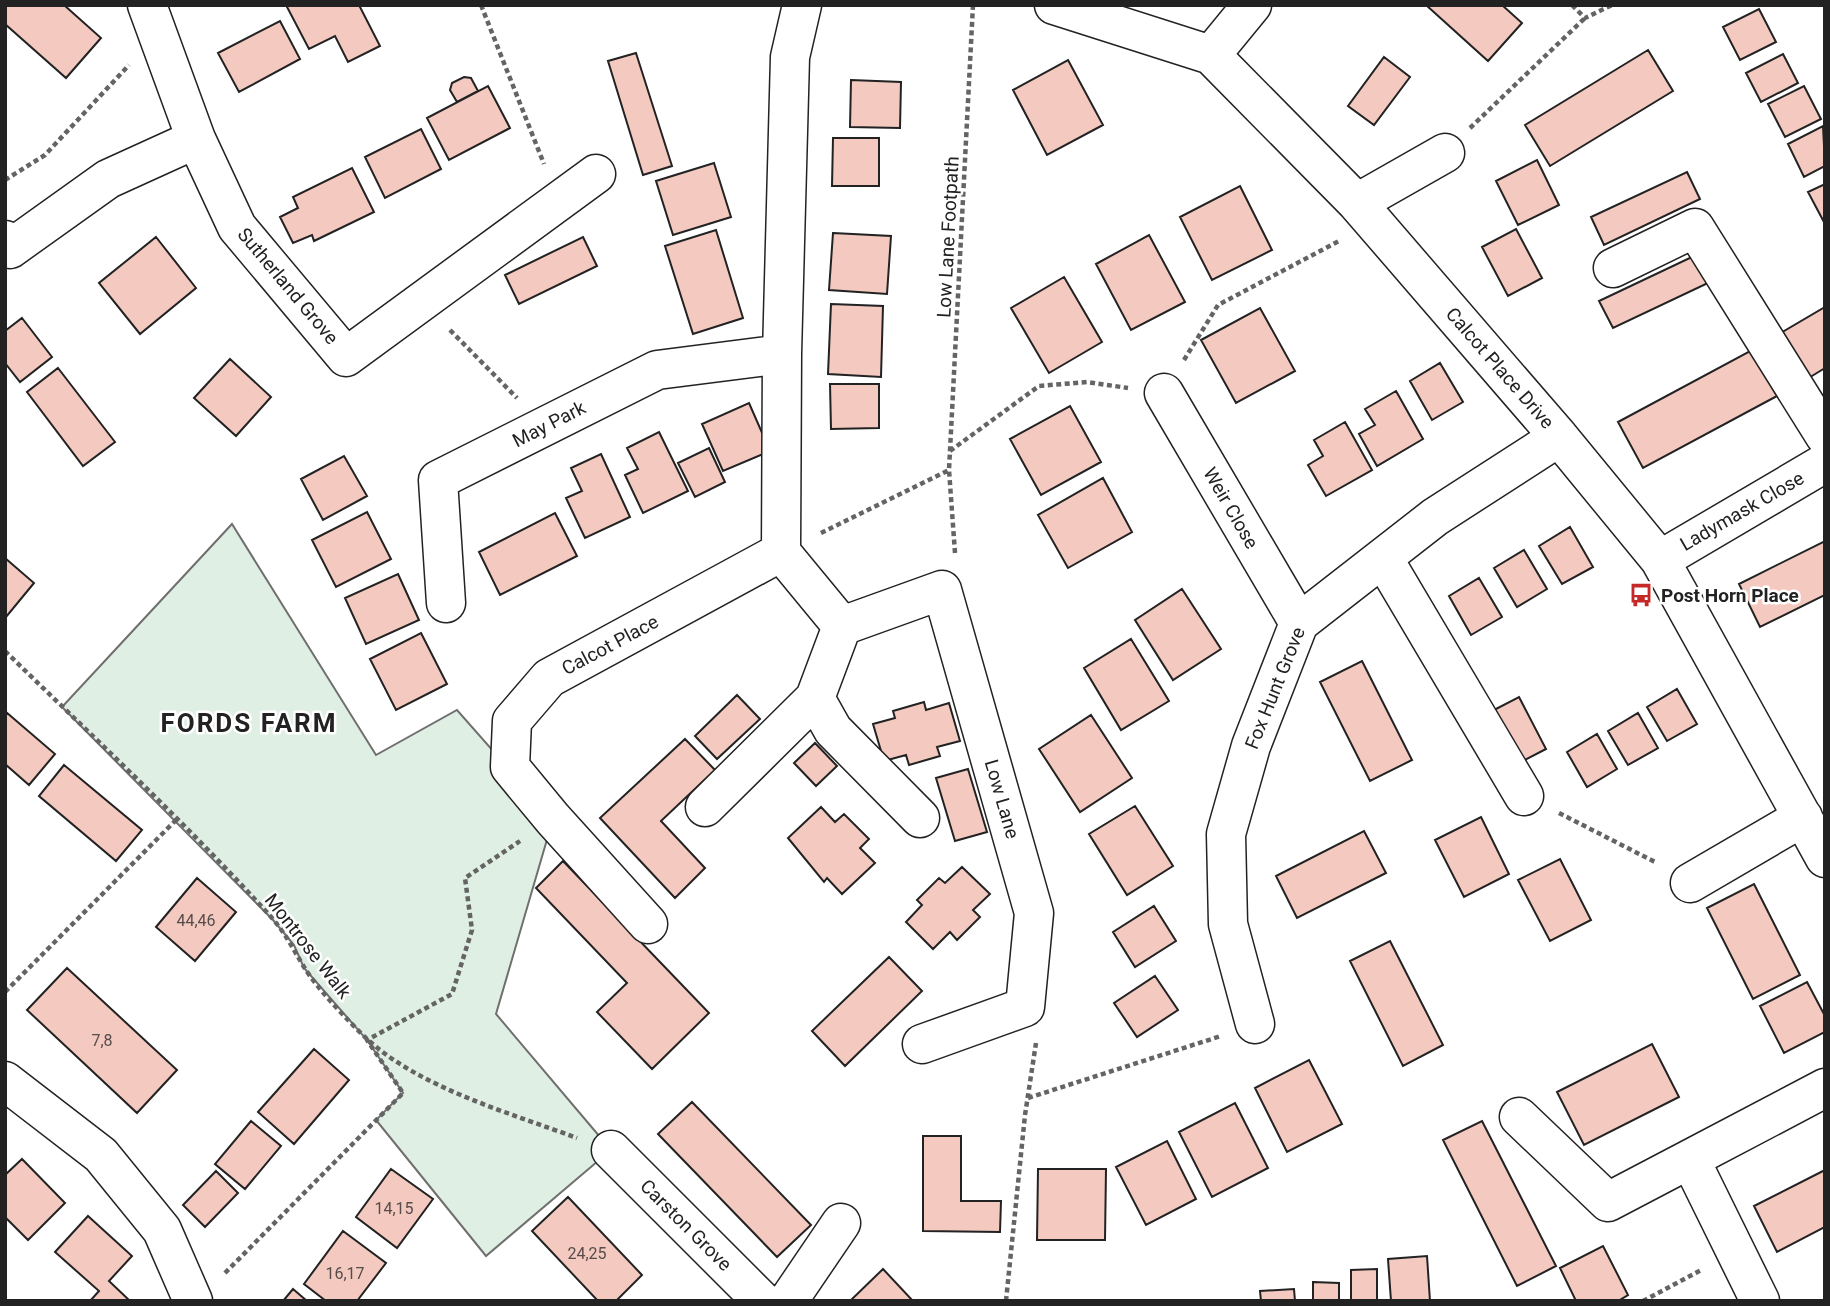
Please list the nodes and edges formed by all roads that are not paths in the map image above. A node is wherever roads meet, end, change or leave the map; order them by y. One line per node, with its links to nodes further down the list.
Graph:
1 (802, 5): 12 (street)
2 (1054, 5): 5 (street, Calcot Place Drive)
3 (1252, 5): 5 (street)
4 (153, 19): 6 (street, Sutherland Grove)
5 (1211, 55): 9 (street, Calcot Place Drive)
6 (196, 139): 8 (street, Sutherland Grove); 10 (street)
7 (1445, 153): 9 (street)
8 (596, 174)
9 (1365, 213): 15 (street, Calcot Place Drive)
10 (7, 247)
11 (1613, 268): 14 (street)
12 (782, 354): 17 (street); 20 (street, May Park)
13 (1164, 393): 21 (street, Weir Close)
14 (1825, 436)
15 (1559, 437): 18 (street, Fox Hunt Grove); 19 (street, Calcot Place Drive)
16 (1825, 463): 19 (street, Ladymask Close)
17 (781, 552): 22 (street); 30 (street, Calcot Place)
18 (1383, 558): 21 (street, Fox Hunt Grove); 24 (street)
19 (1660, 559): 26 (street, Calcot Place Drive)
20 (446, 603)
21 (1298, 622): 31 (street, Fox Hunt Grove)
22 (842, 626): 23 (street); 32 (street, Low Lane)
23 (814, 698): 25 (street); 27 (street)
24 (1524, 796)
25 (705, 807)
26 (1803, 817): 28 (street, Calcot Place Drive); 29 (street)
27 (920, 818)
28 (1825, 858)
29 (1690, 883)
30 (648, 924)
31 (1255, 1024)
32 (922, 1044)
33 (5, 1081): 39 (street)
34 (1825, 1088): 37 (street)
35 (1520, 1117): 37 (street)
36 (611, 1150): 40 (street, Carston Grove)
37 (1690, 1159): 42 (street)
38 (841, 1223): 41 (street)
39 (205, 1291)
40 (762, 1301)
41 (788, 1301)
42 (1760, 1301)

